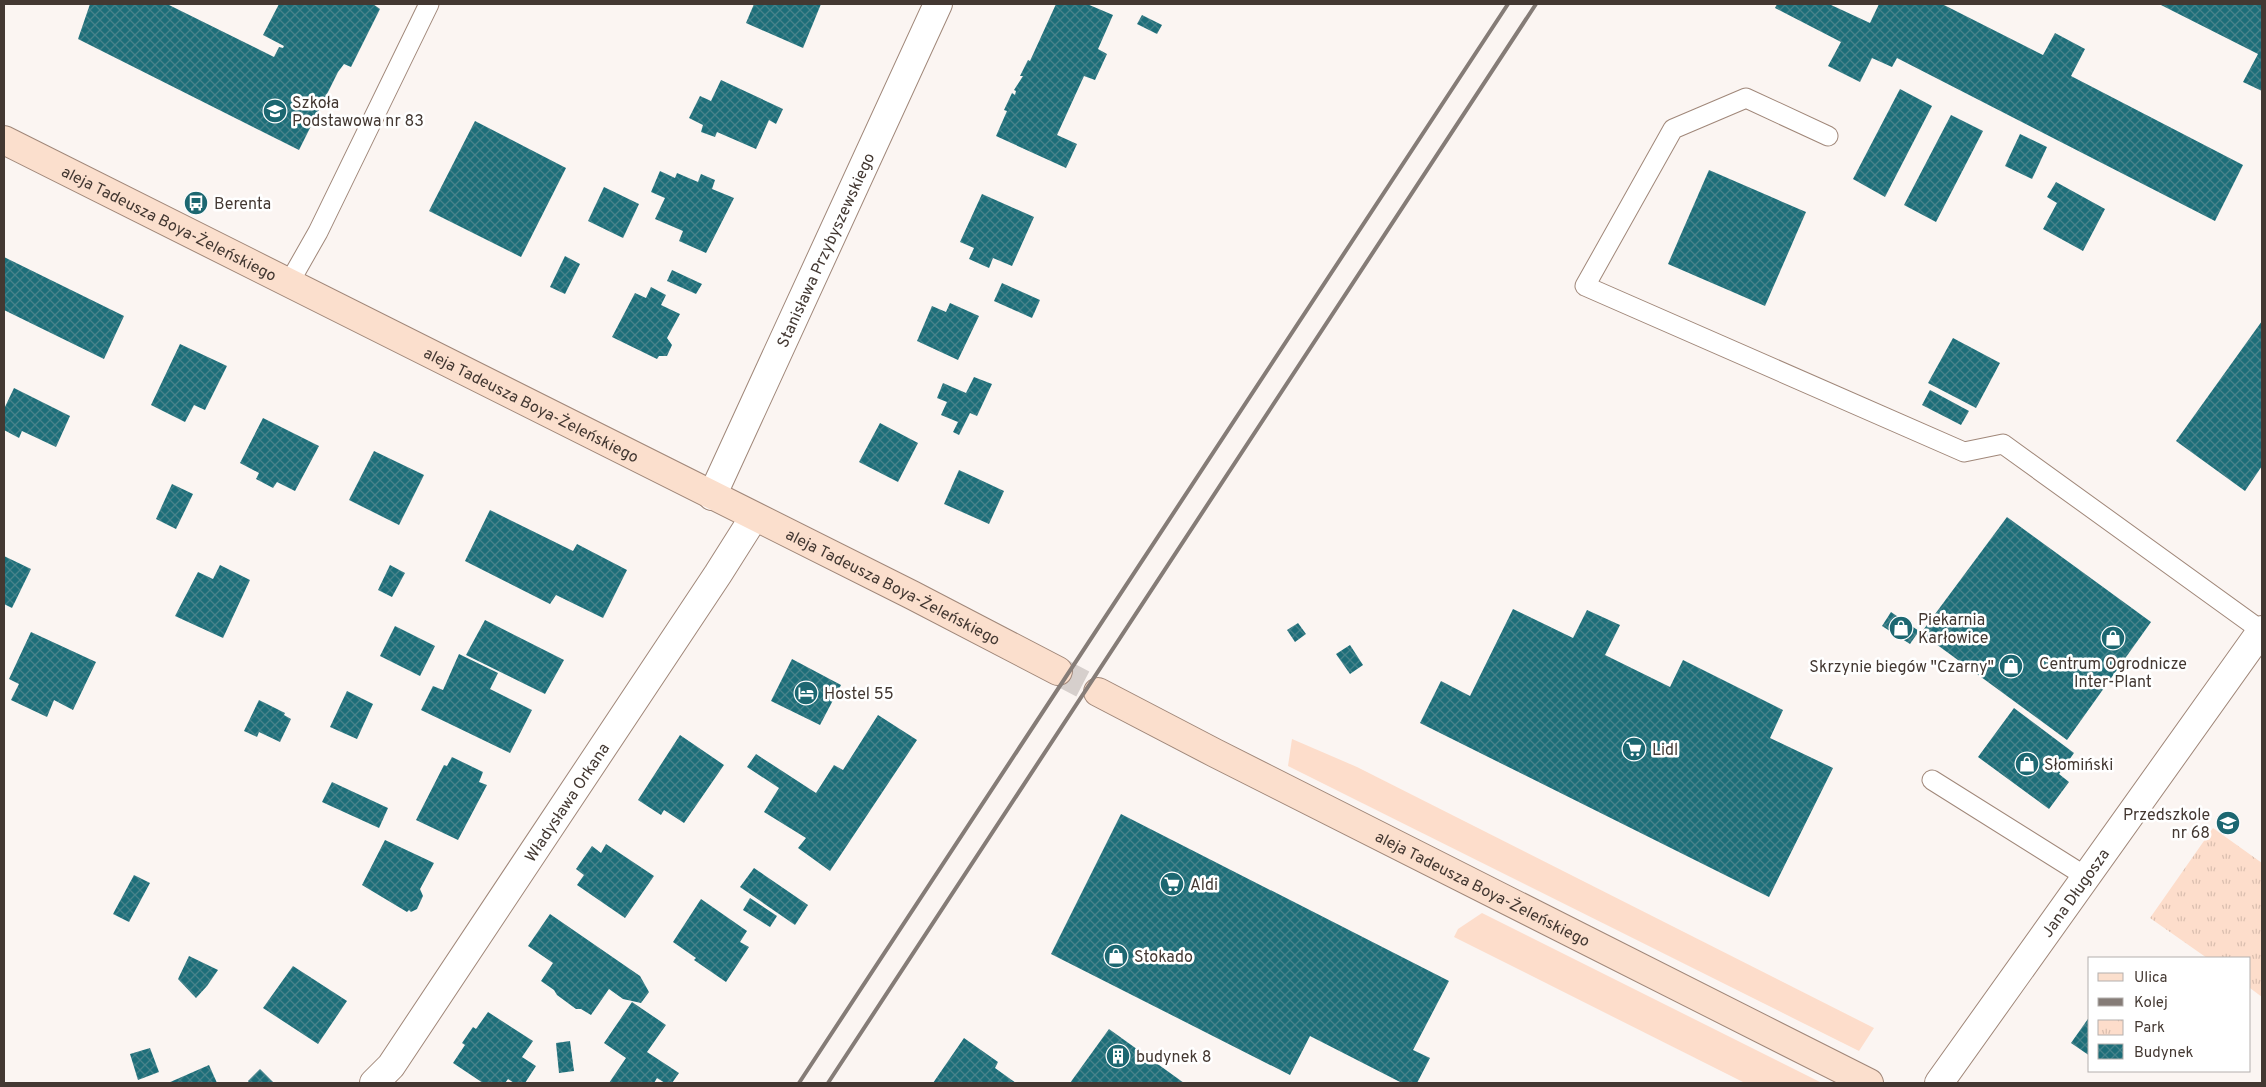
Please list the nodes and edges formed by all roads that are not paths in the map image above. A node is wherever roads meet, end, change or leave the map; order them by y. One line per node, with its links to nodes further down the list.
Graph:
1 (429, 4): 5 (lane)
2 (938, 4): 6 (street, Stanisława Przybyszewskiego)
3 (1828, 136): 8 (lane)
4 (4, 140): 5 (street, aleja Tadeusza Boya-Żeleńskiego)
5 (289, 284): 6 (street, aleja Tadeusza Boya-Żeleńskiego)
6 (712, 496): 7 (street, aleja Tadeusza Boya-Żeleńskiego)
7 (754, 517): 9 (street, aleja Tadeusza Boya-Żeleńskiego); 13 (street, Władysława Orkana)
8 (2262, 630): 12 (street, Jana Długosza)
9 (1058, 672)
10 (1098, 692): 14 (street, aleja Tadeusza Boya-Żeleńskiego)
11 (1932, 780): 12 (lane)
12 (2085, 876): 15 (street, Jana Długosza)
13 (374, 1083)
14 (1869, 1083)
15 (1939, 1083)

